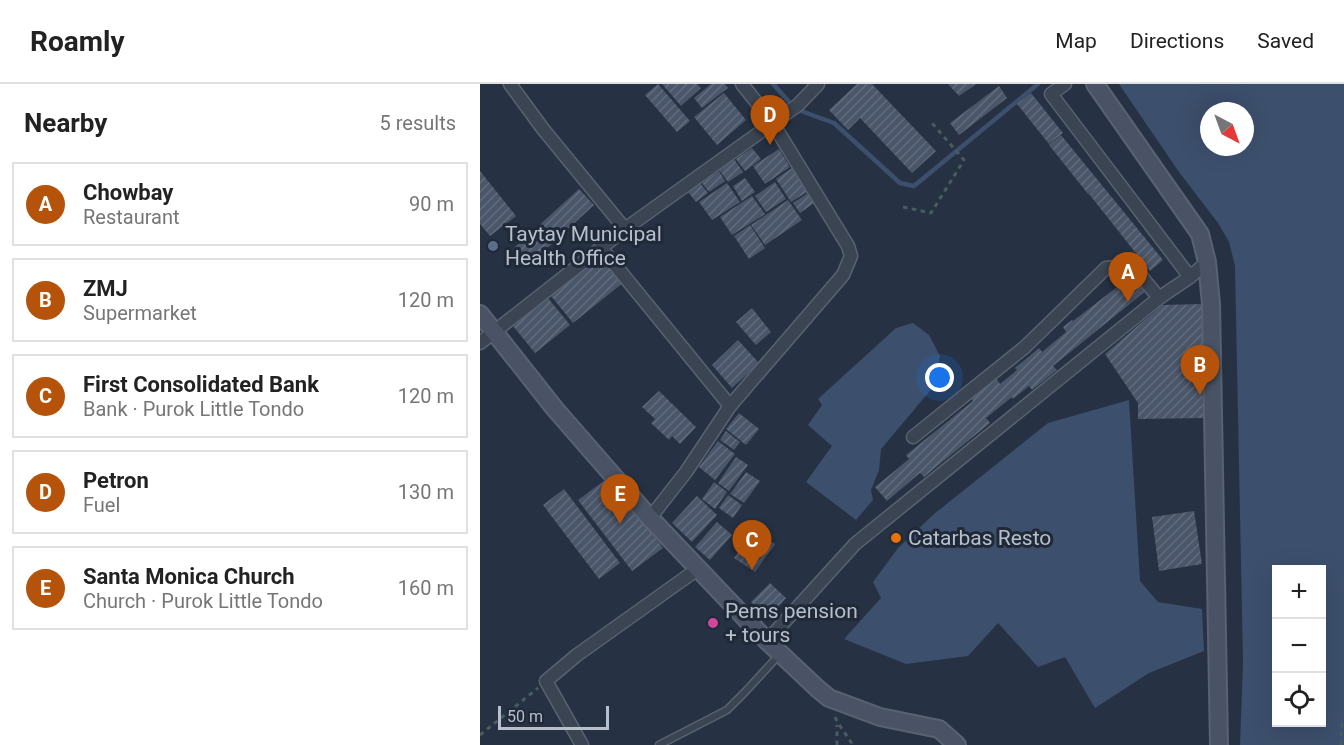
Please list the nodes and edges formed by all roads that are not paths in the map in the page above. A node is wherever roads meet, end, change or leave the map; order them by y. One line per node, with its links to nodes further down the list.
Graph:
1 (510, 84): 7 (street)
2 (742, 84): 6 (street)
3 (818, 84): 6 (street)
4 (1065, 84): 10 (street)
5 (1095, 84): 9 (street)
6 (772, 122): 7 (street); 14 (street)
7 (625, 230): 8 (street)
8 (602, 249): 13 (street); 14 (street)
9 (1207, 262): 10 (street); 23 (street)
10 (1190, 277): 11 (street)
11 (1159, 298): 15 (street); 18 (street)
12 (480, 314): 13 (street)
13 (486, 338): 16 (street)
14 (730, 406): 16 (street)
15 (913, 437)
16 (650, 518): 17 (street)
17 (699, 568): 18 (street); 20 (street)
18 (767, 641): 19 (street)
19 (780, 653): 21 (lane); 22 (street)
20 (582, 745)
21 (659, 745)
22 (957, 745)
23 (1219, 745)

